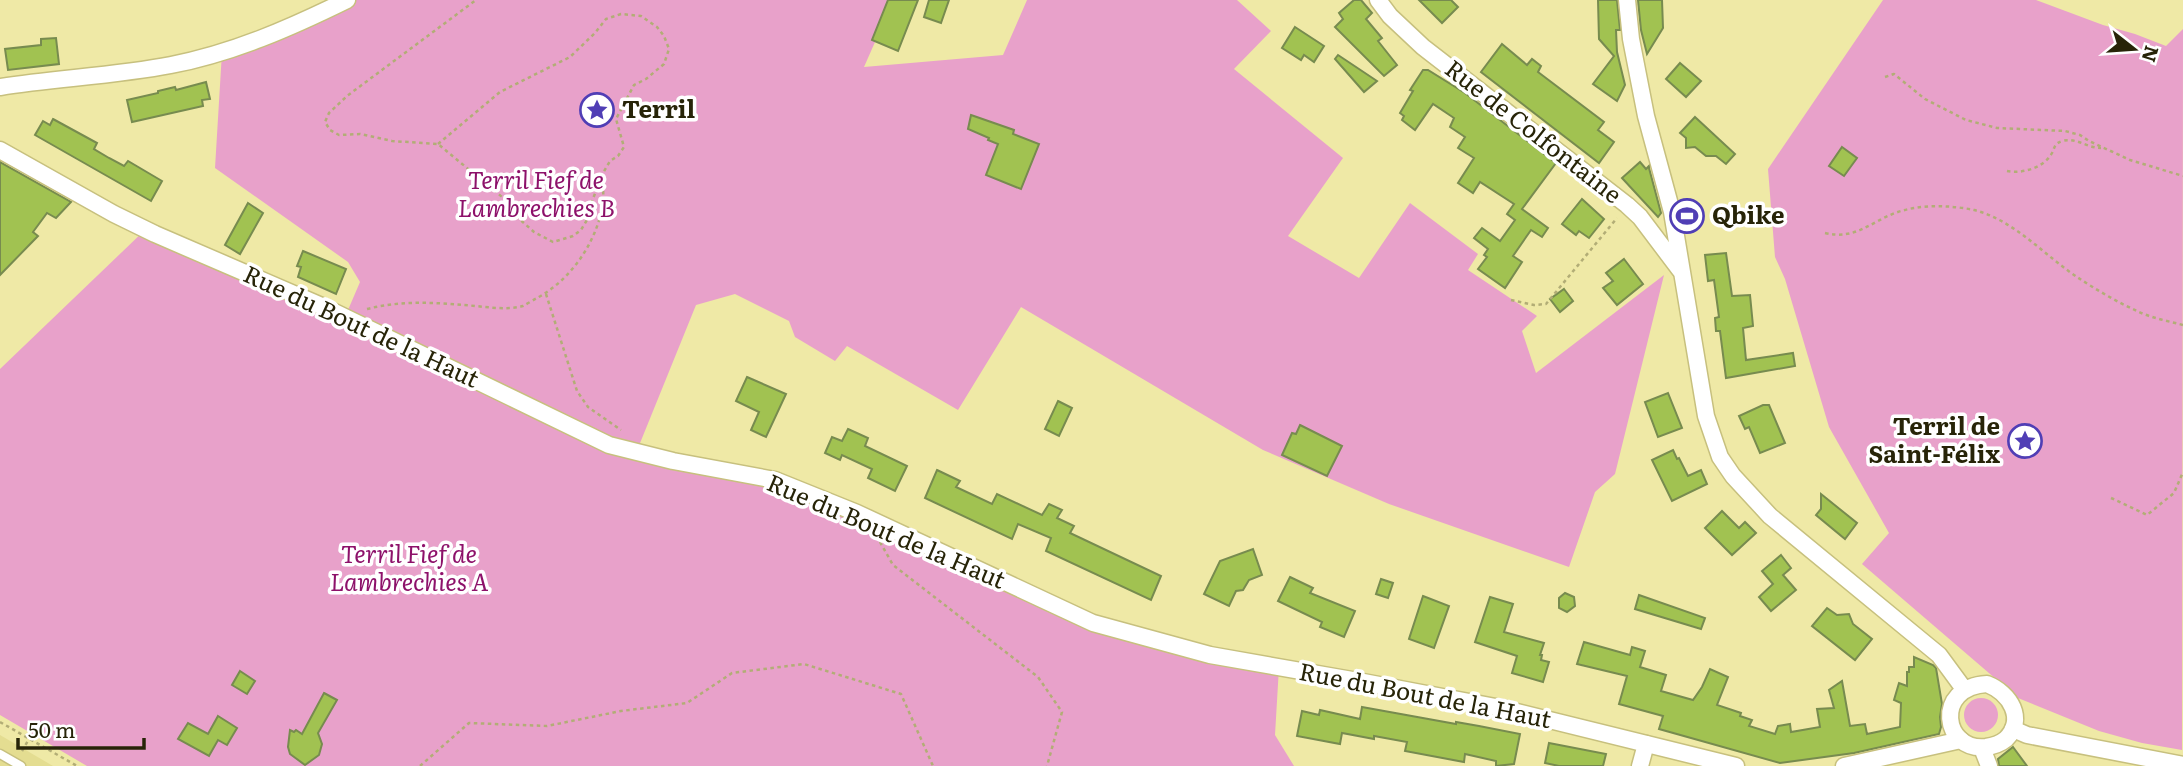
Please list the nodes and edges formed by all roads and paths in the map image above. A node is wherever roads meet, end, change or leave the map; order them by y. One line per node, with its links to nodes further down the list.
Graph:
1 (347, 0): 6 (street)
2 (476, 0): 7 (path)
3 (1378, 0): 13 (street, Rue de Colfontaine)
4 (1627, 0): 15 (street)
5 (1885, 77): 8 (path)
6 (0, 87)
7 (438, 144): 11 (path); 11 (path)
8 (2104, 148): 10 (path); 12 (path)
9 (0, 150): 18 (street, Rue du Bout de la Haut)
10 (2007, 171)
11 (603, 173): 16 (path)
12 (2183, 176)
13 (1627, 205): 15 (street, Rue de Colfontaine); 17 (path)
14 (1825, 233): 19 (path)
15 (1681, 271): 24 (street)
16 (546, 293): 18 (path); 20 (path)
17 (1511, 300)
18 (349, 320): 20 (street, Rue du Bout de la Haut)
19 (2183, 325)
20 (636, 453): 28 (street, Rue du Bout de la Haut)
21 (2183, 472): 22 (path)
22 (2110, 498)
23 (887, 555): 36 (path)
24 (1965, 689): 26 (street); 27 (street)
25 (0, 722): 33 (path)
26 (2014, 729): 29 (street); 31 (street)
27 (1961, 740): 29 (street); 39 (street)
28 (1646, 744): 37 (street); 38 (street, Rue du Bout de la Haut)
29 (1982, 748): 40 (street)
30 (0, 754): 32 (lane)
31 (2183, 765)
32 (22, 766)
33 (77, 766)
34 (420, 766): 35 (path)
35 (933, 766)
36 (1047, 766)
37 (1640, 766)
38 (1736, 766)
39 (1844, 766)
40 (1989, 766)

